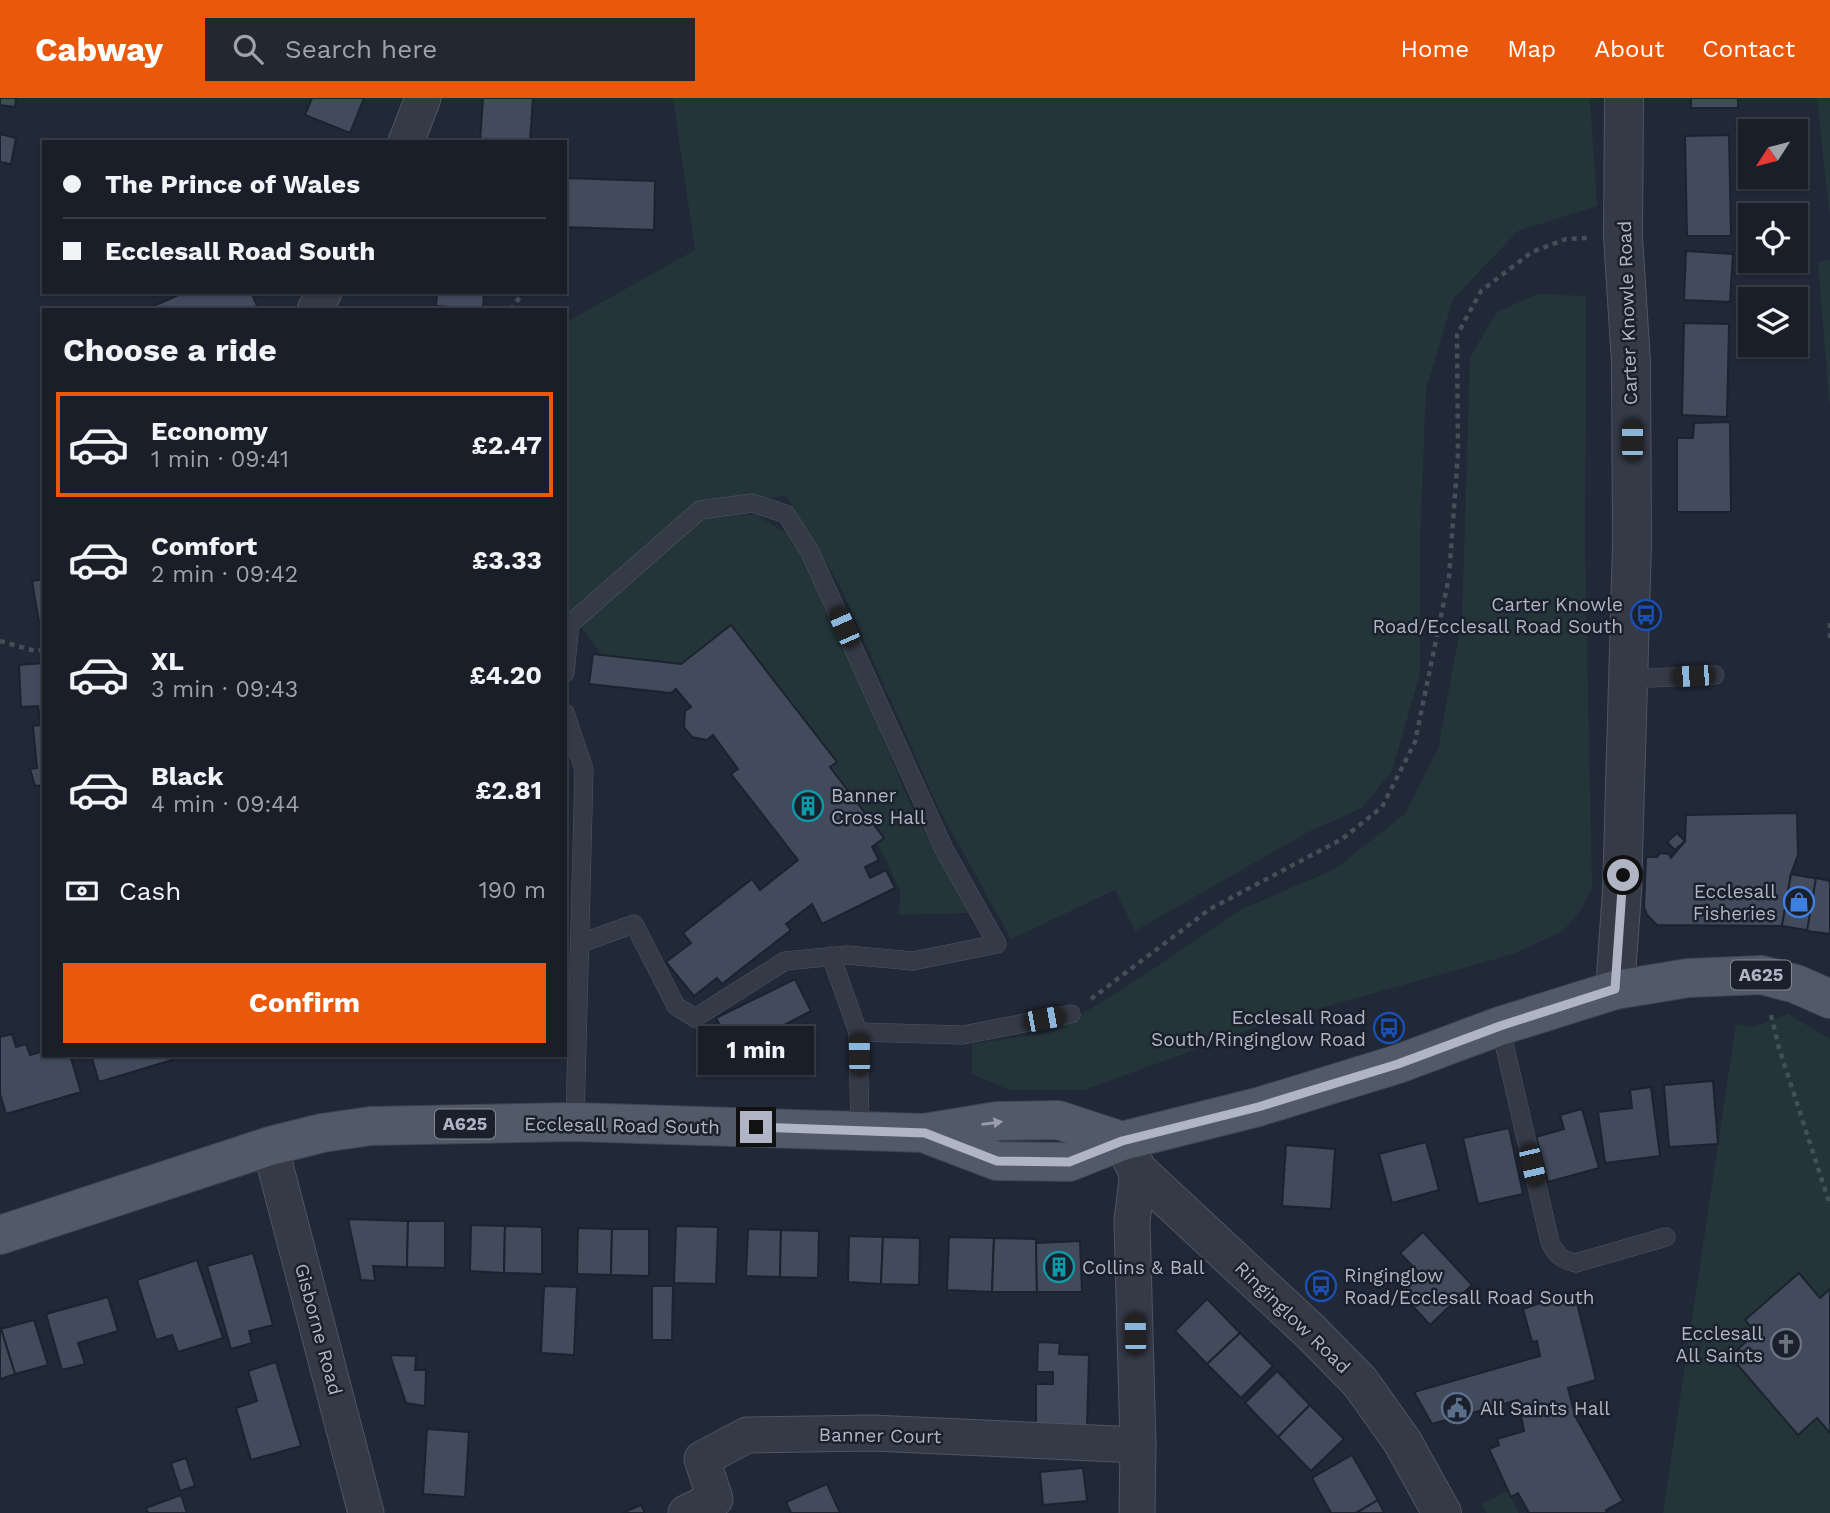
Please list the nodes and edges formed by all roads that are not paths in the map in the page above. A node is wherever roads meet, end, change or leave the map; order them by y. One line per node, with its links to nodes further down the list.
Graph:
1 (423, 98): 3 (street)
2 (1624, 98): 6 (street, Carter Knowle Road)
3 (407, 140)
4 (567, 653): 9 (lane)
5 (1715, 675): 6 (lane)
6 (1629, 680): 10 (street, Carter Knowle Road)
7 (567, 719): 8 (lane)
8 (580, 943): 9 (lane); 15 (lane)
9 (831, 956): 14 (lane)
10 (1615, 989): 11 (main road, A625); 13 (main road, A625)
11 (1830, 999)
12 (1071, 1014): 14 (lane)
13 (1500, 1026): 18 (main road, A625); 20 (lane)
14 (858, 1032): 16 (lane)
15 (575, 1122): 16 (main road, Ecclesall Road South / A625); 17 (main road, Ecclesall Road South / A625)
16 (860, 1130): 18 (main road, Ecclesall Road South / A625)
17 (270, 1146): 19 (main road, Ecclesall Road South / A625); 22 (street, Gisborne Road)
18 (1130, 1156): 21 (street); 25 (street, Ringinglow Road)
19 (0, 1235)
20 (1667, 1237)
21 (1138, 1445): 23 (street, Banner Court); 24 (street)
22 (366, 1513)
23 (685, 1513)
24 (1137, 1513)
25 (1442, 1513)

